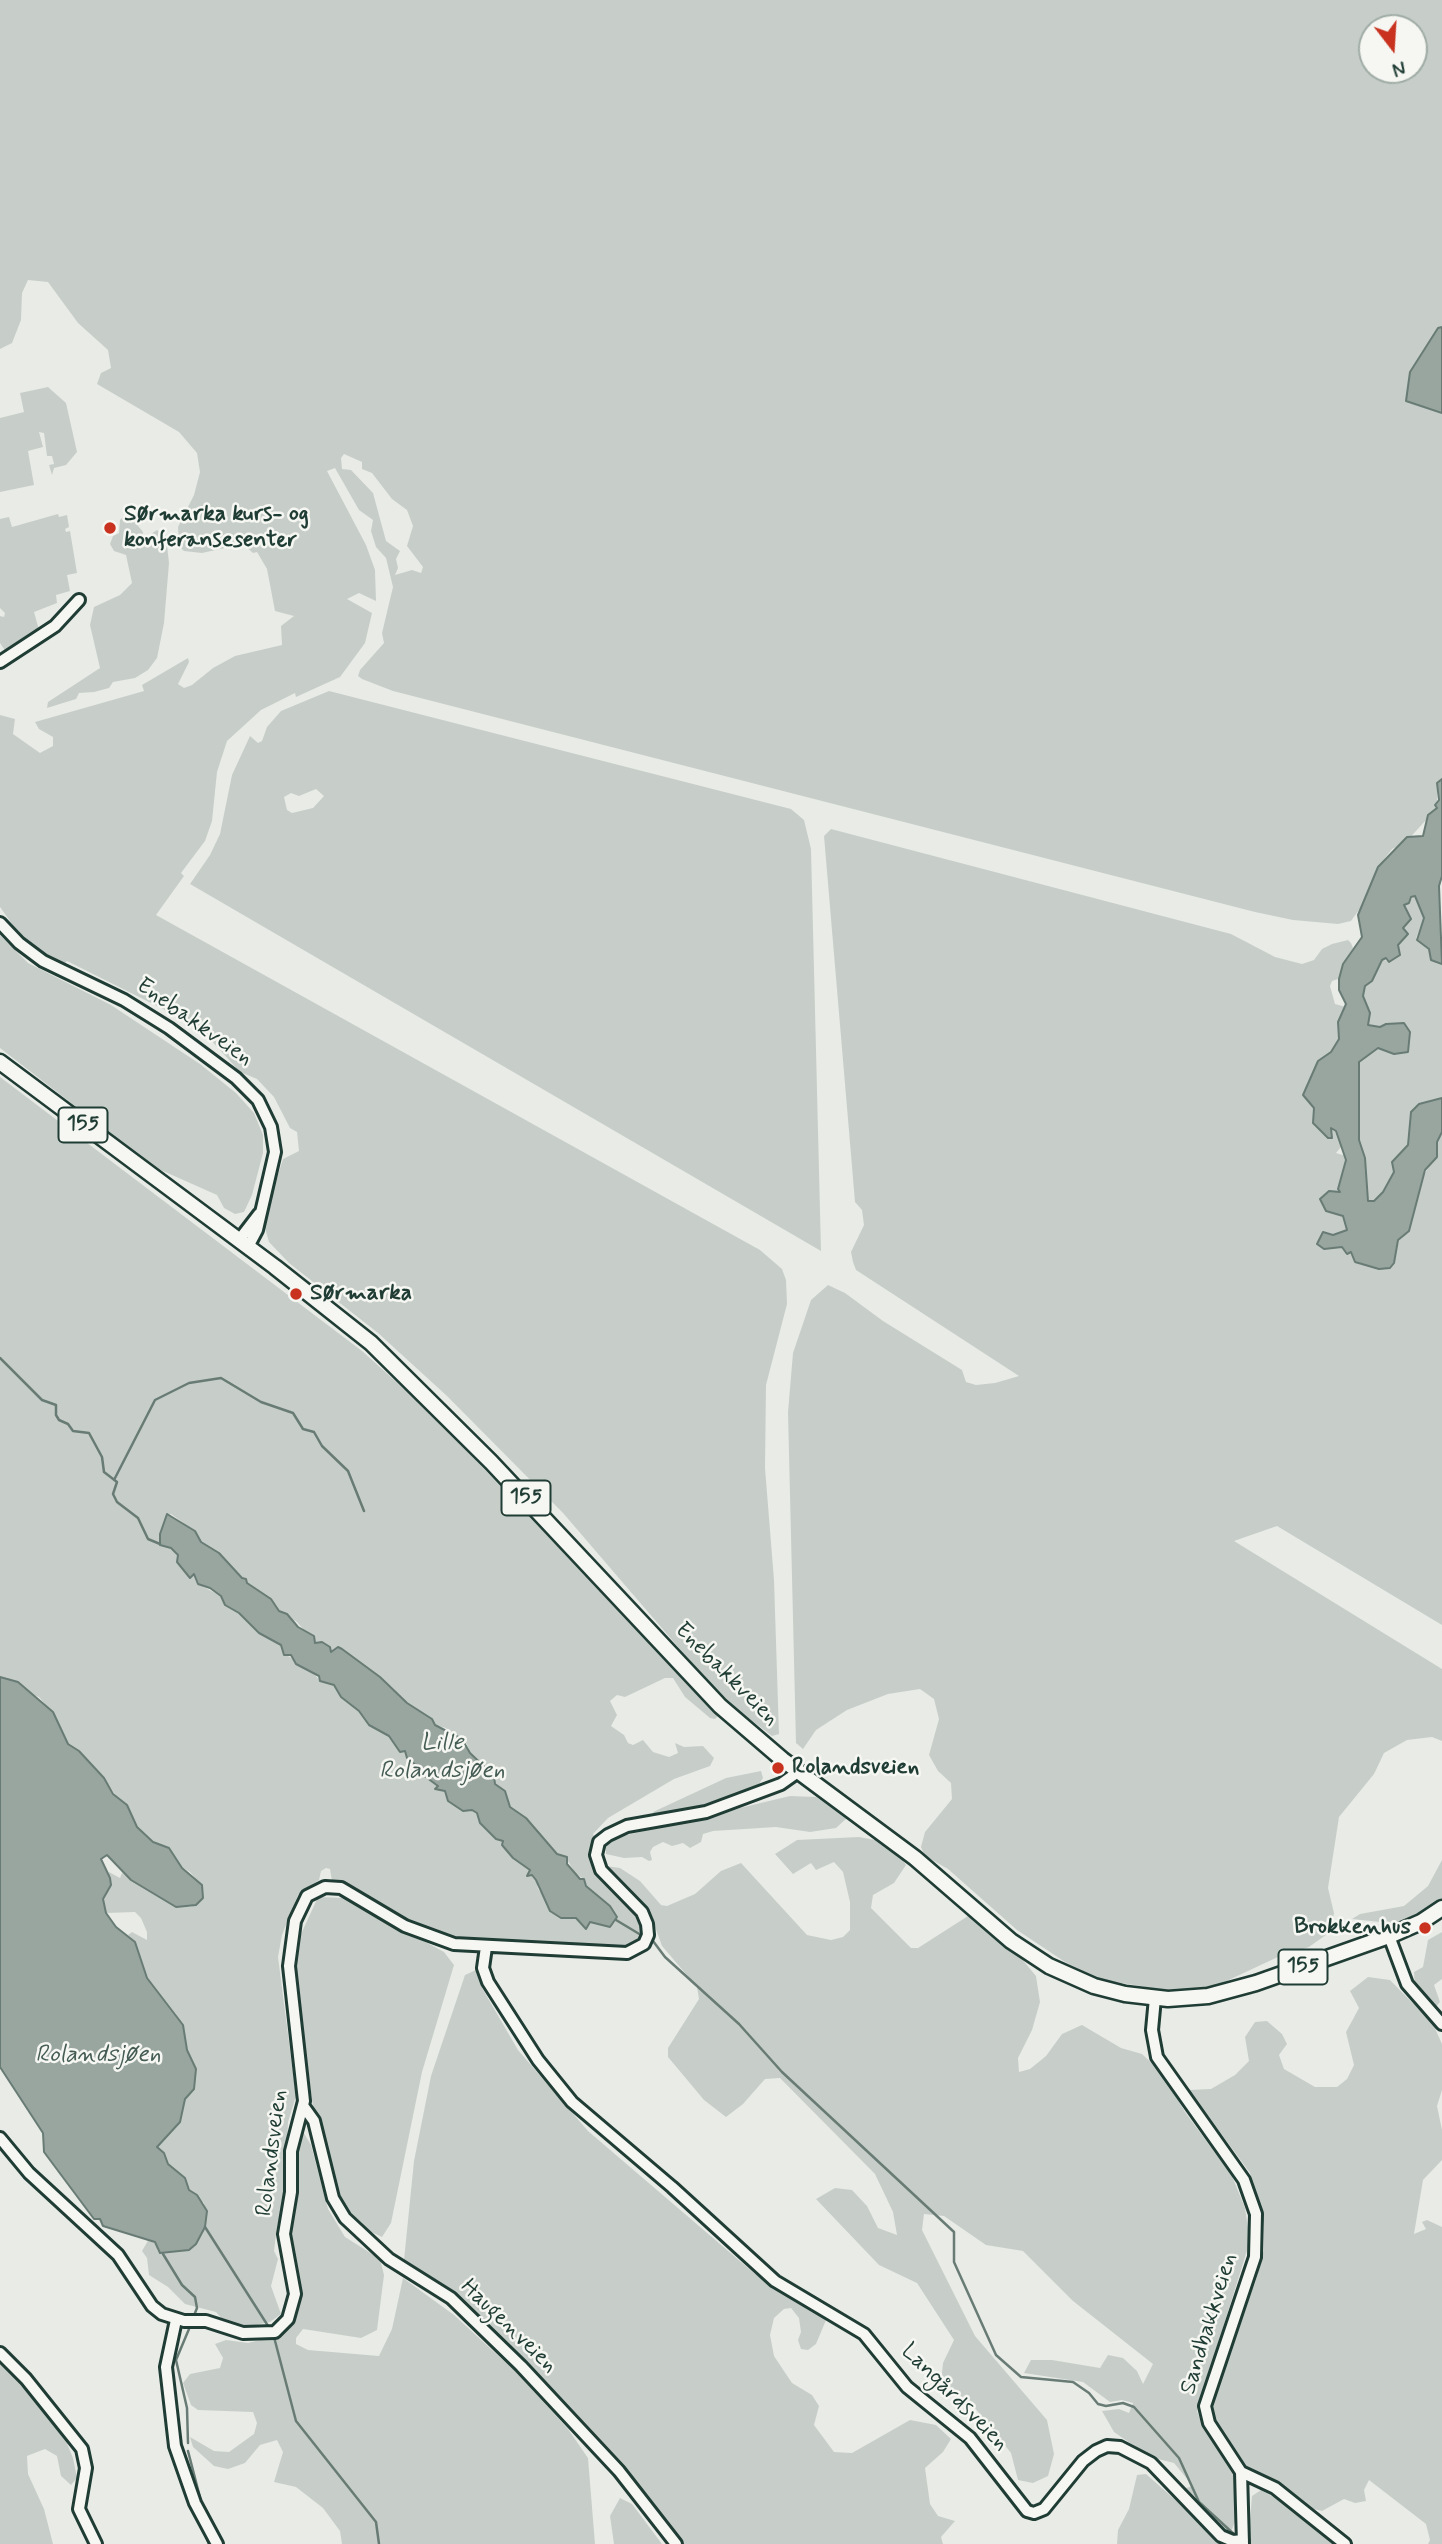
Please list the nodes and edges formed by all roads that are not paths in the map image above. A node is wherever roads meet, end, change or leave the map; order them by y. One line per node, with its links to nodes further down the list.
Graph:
1 (79, 600): 2 (street)
2 (0, 662)
3 (0, 923): 5 (street, Enebakkveien)
4 (0, 1062): 5 (main road, Enebakkveien / 155)
5 (244, 1243): 6 (main road, Enebakkveien / 155)
6 (798, 1772): 9 (street, Rolandsveien); 10 (main road, Enebakkveien / 155)
7 (1442, 1908): 8 (main road, Enebakkveien / 155)
8 (1389, 1936): 10 (main road, Enebakkveien / 155); 11 (street)
9 (486, 1947): 12 (street, Rolandsveien); 17 (street, Langårdsveien)
10 (1155, 1998): 16 (street, Sandbakkveien)
11 (1442, 2024)
12 (304, 2107): 14 (street, Rolandsveien); 20 (street, Haugenveien)
13 (0, 2138): 14 (street)
14 (176, 2320): 19 (street)
15 (0, 2353): 18 (street)
16 (1241, 2472): 17 (street); 21 (street, Sandbakkveien)
17 (1243, 2542)
18 (96, 2544)
19 (217, 2544)
20 (676, 2544)
21 (1345, 2544)

